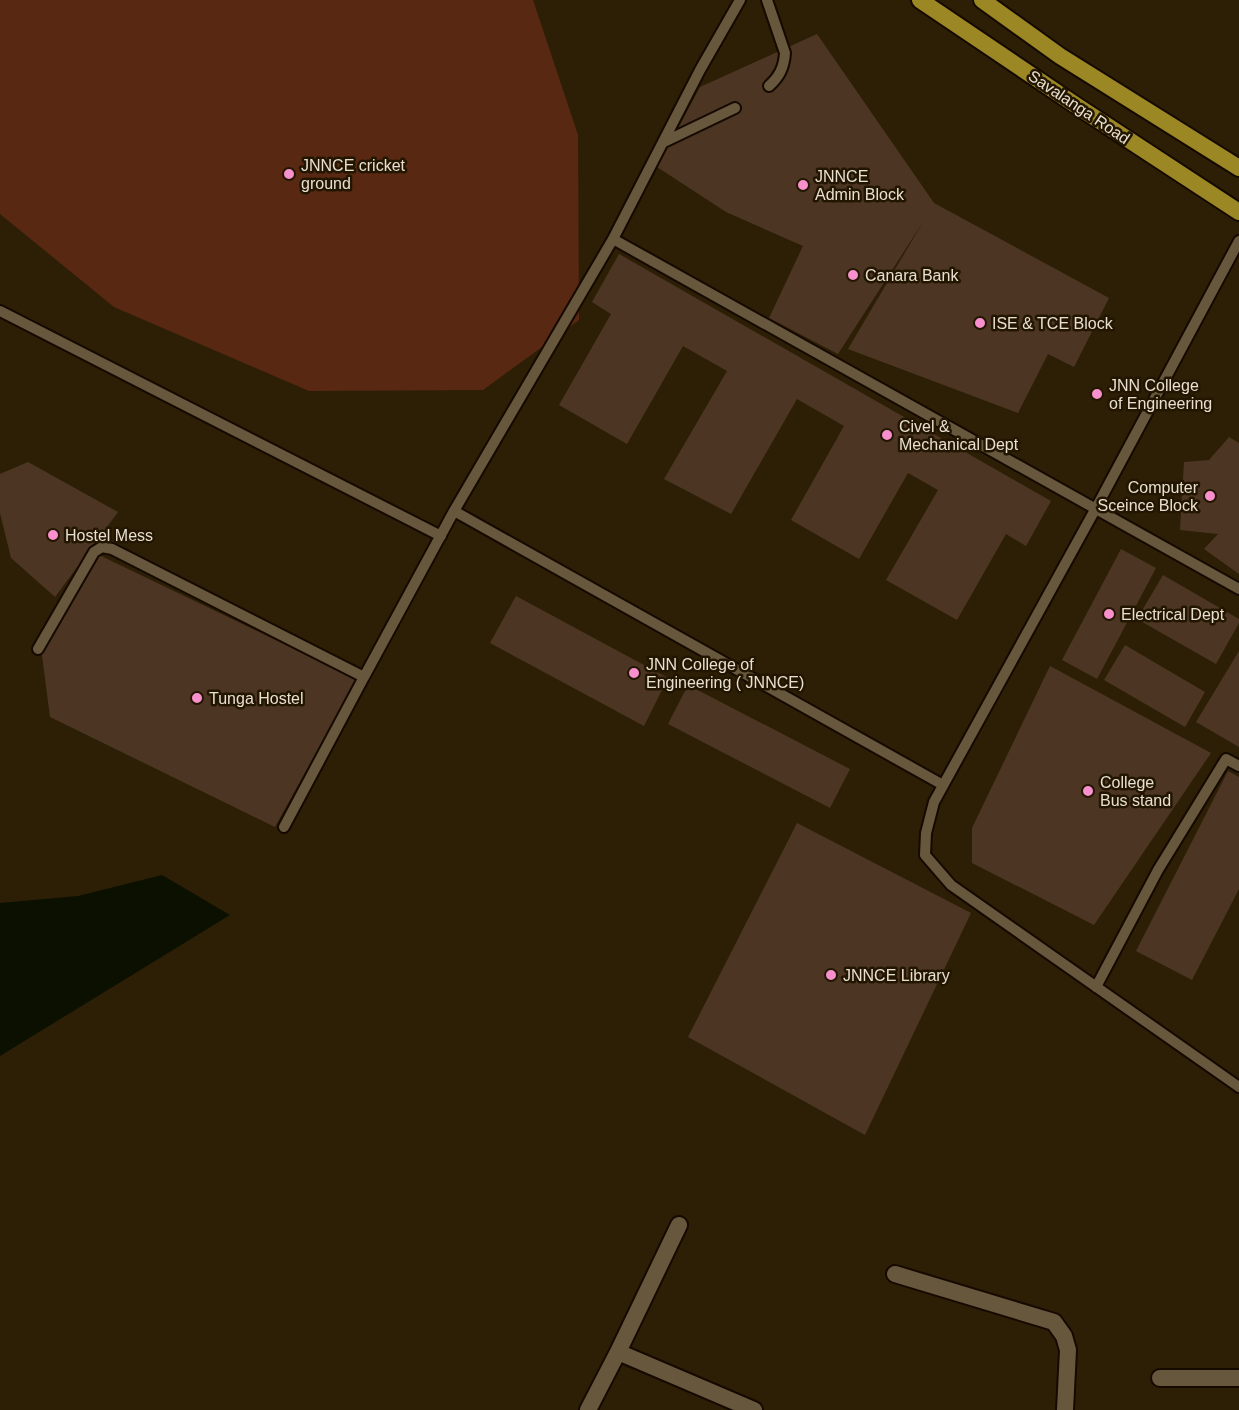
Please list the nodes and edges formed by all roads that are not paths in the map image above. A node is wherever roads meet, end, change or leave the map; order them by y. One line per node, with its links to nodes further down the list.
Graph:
1 (740, 0): 7 (lane)
2 (767, 0): 5 (lane)
3 (920, 0): 9 (main road, Savalanga Road)
4 (982, 0): 8 (main road, Savalanga Road)
5 (769, 86)
6 (735, 108): 7 (lane)
7 (664, 142): 10 (lane)
8 (1239, 168)
9 (1239, 212)
10 (613, 239): 13 (lane); 14 (lane)
11 (1239, 241): 13 (lane)
12 (0, 311): 15 (lane)
13 (1096, 508): 16 (lane); 20 (lane)
14 (454, 511): 15 (lane); 20 (lane)
15 (441, 536): 18 (lane)
16 (1239, 588)
17 (38, 649): 18 (lane)
18 (364, 677): 21 (lane)
19 (1239, 766): 22 (lane)
20 (943, 785): 22 (lane)
21 (284, 827)
22 (1096, 987): 23 (lane)
23 (1239, 1087)
24 (679, 1225): 26 (street)
25 (895, 1274): 31 (street)
26 (618, 1352): 29 (street); 30 (street)
27 (1160, 1378): 28 (street)
28 (1239, 1378)
29 (588, 1410)
30 (754, 1410)
31 (1065, 1410)

